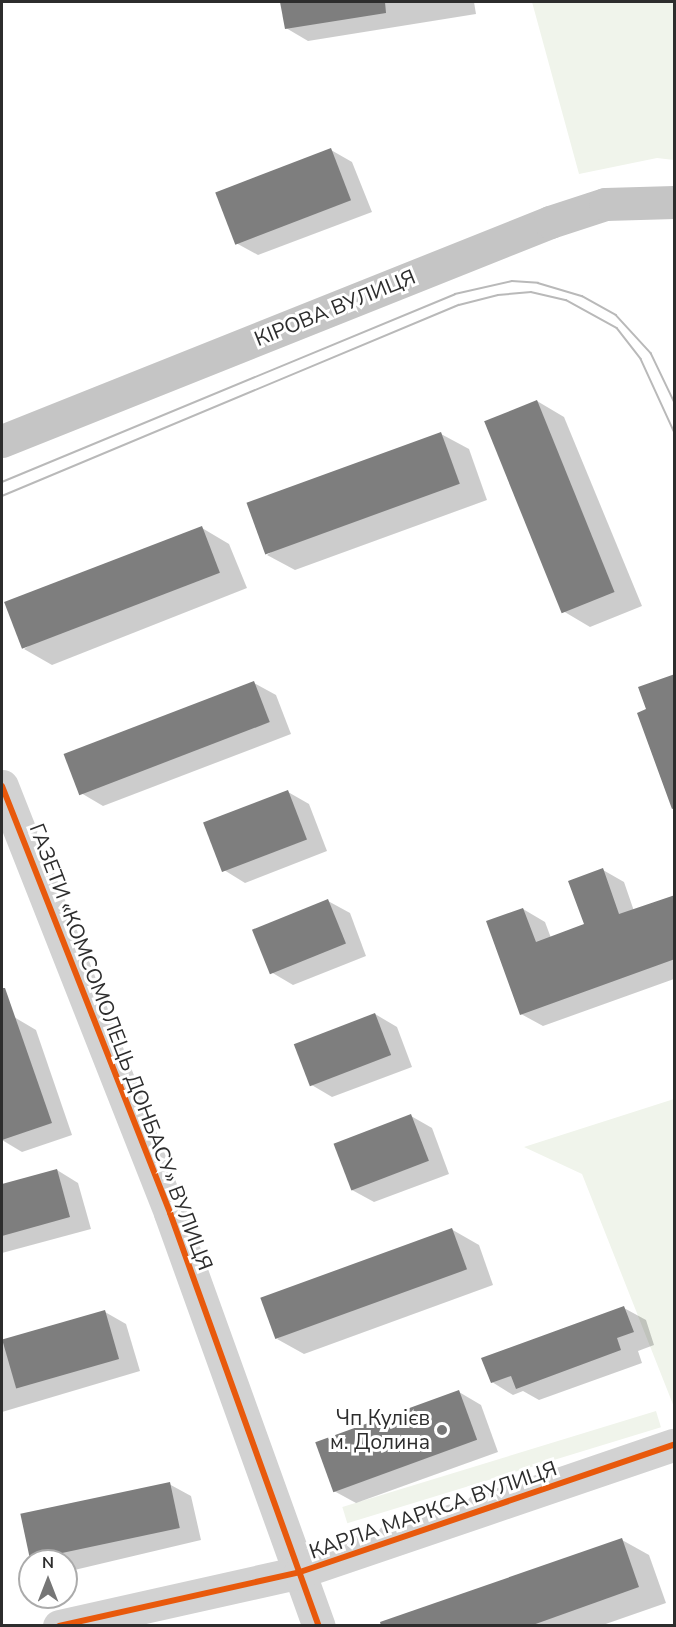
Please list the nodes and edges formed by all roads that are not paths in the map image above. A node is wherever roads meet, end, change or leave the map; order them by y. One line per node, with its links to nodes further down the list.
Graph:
1 (675, 202): 2 (main road, КІРОВА ВУЛИЦЯ)
2 (2, 441)
3 (2, 786): 5 (street, ГАЗЕТИ «КОМСОМОЛЕЦЬ ДОНБАСУ» ВУЛИЦЯ)
4 (674, 1446): 5 (street, КАРЛА МАРКСА ВУЛИЦЯ)
5 (300, 1572): 6 (street, КАРЛА МАРКСА ВУЛИЦЯ); 7 (street, ГАЗЕТИ «КОМСОМОЛЕЦЬ ДОНБАСУ» ВУЛИЦЯ)
6 (59, 1626)
7 (319, 1626)

